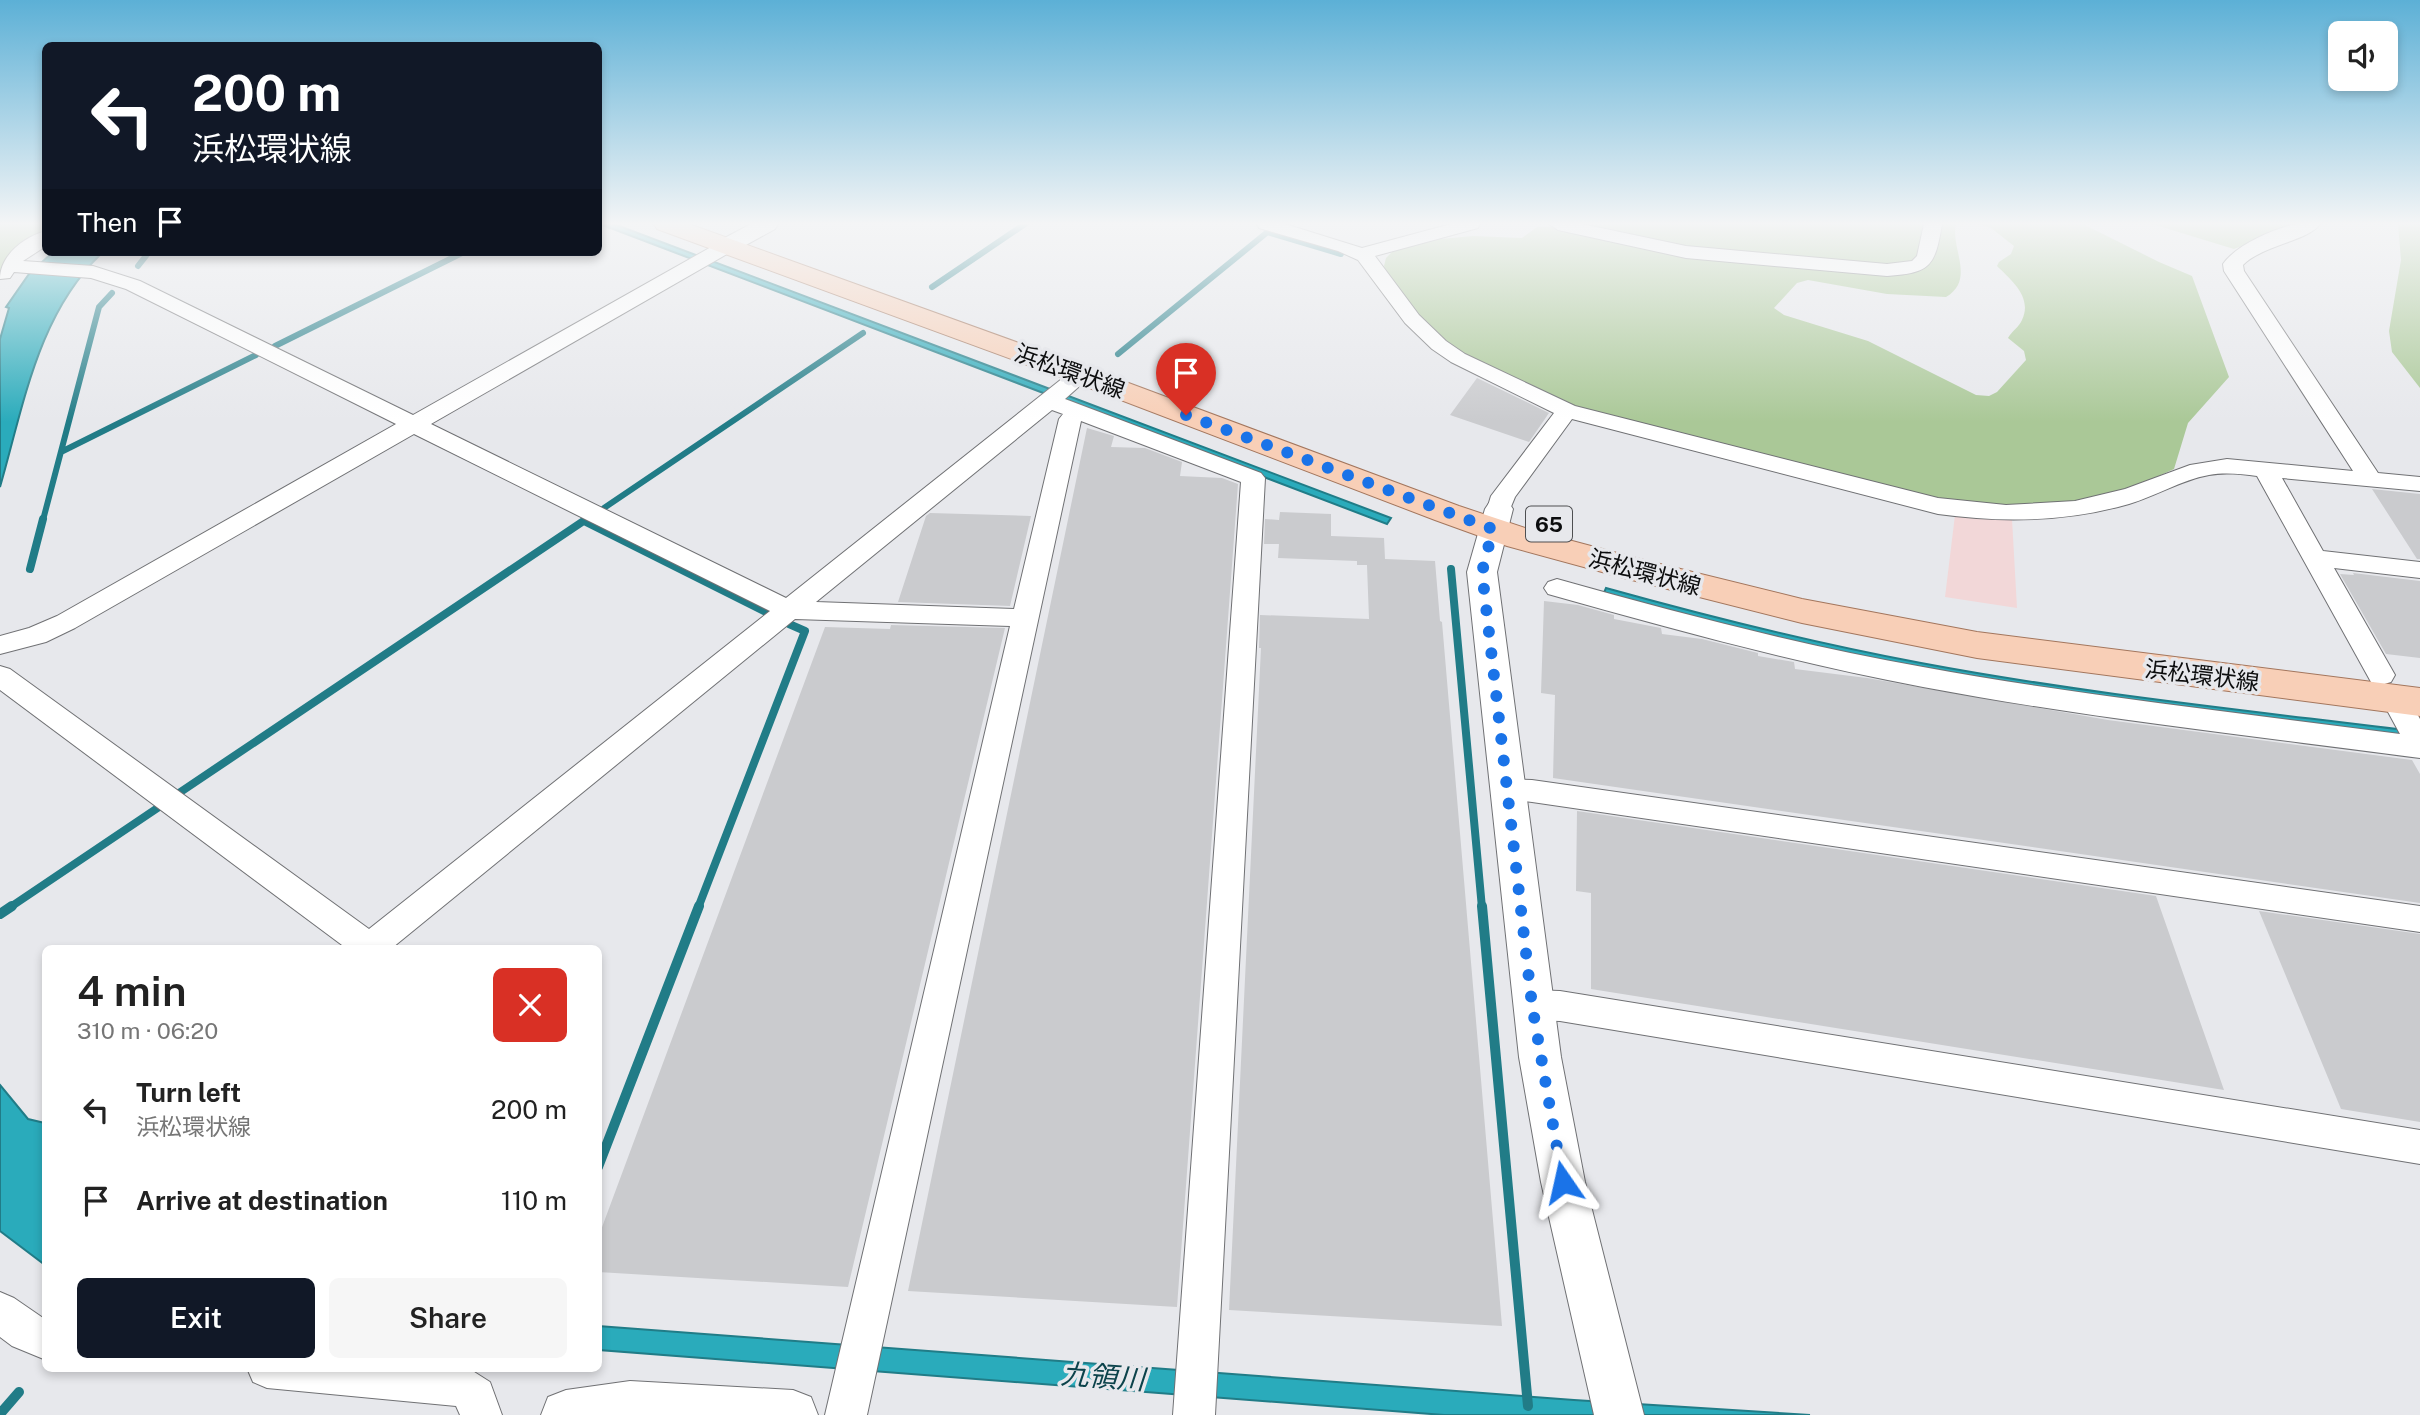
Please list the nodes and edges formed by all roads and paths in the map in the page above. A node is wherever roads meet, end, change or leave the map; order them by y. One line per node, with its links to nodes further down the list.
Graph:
1 (143, 290): 9 (street)
2 (643, 290): 9 (street)
3 (835, 290): 7 (main road, 浜松環状線 / 65)
4 (863, 290): 13 (main road, 浜松環状線 / 65)
5 (1391, 290): 8 (street)
6 (2246, 290): 11 (street)
7 (1065, 395): 13 (main road, 浜松環状線 / 65); 17 (street); 18 (street); 35 (street)
8 (1567, 411): 10 (street); 13 (street)
9 (414, 424): 17 (street); 19 (street)
10 (2265, 469): 11 (street); 14 (street)
11 (2370, 479): 12 (street)
12 (2420, 484)
13 (1496, 519): 21 (main road, 浜松環状線 / 65); 22 (street)
14 (2316, 558): 15 (street); 21 (street)
15 (2420, 570)
16 (1557, 588): 21 (street)
17 (789, 610): 18 (street); 25 (street)
18 (1025, 618): 31 (street)
19 (0, 645)
20 (0, 676): 24 (street)
21 (2410, 714)
22 (1507, 790): 23 (street); 26 (street)
23 (2420, 919)
24 (366, 945)
25 (374, 945)
26 (1532, 1005): 27 (street); 36 (street)
27 (2420, 1147)
28 (0, 1312): 29 (street)
29 (42, 1338)
30 (310, 1372): 32 (street)
31 (848, 1405)
32 (481, 1415)
33 (566, 1415): 34 (street)
34 (793, 1415)
35 (1194, 1415)
36 (1619, 1415)

